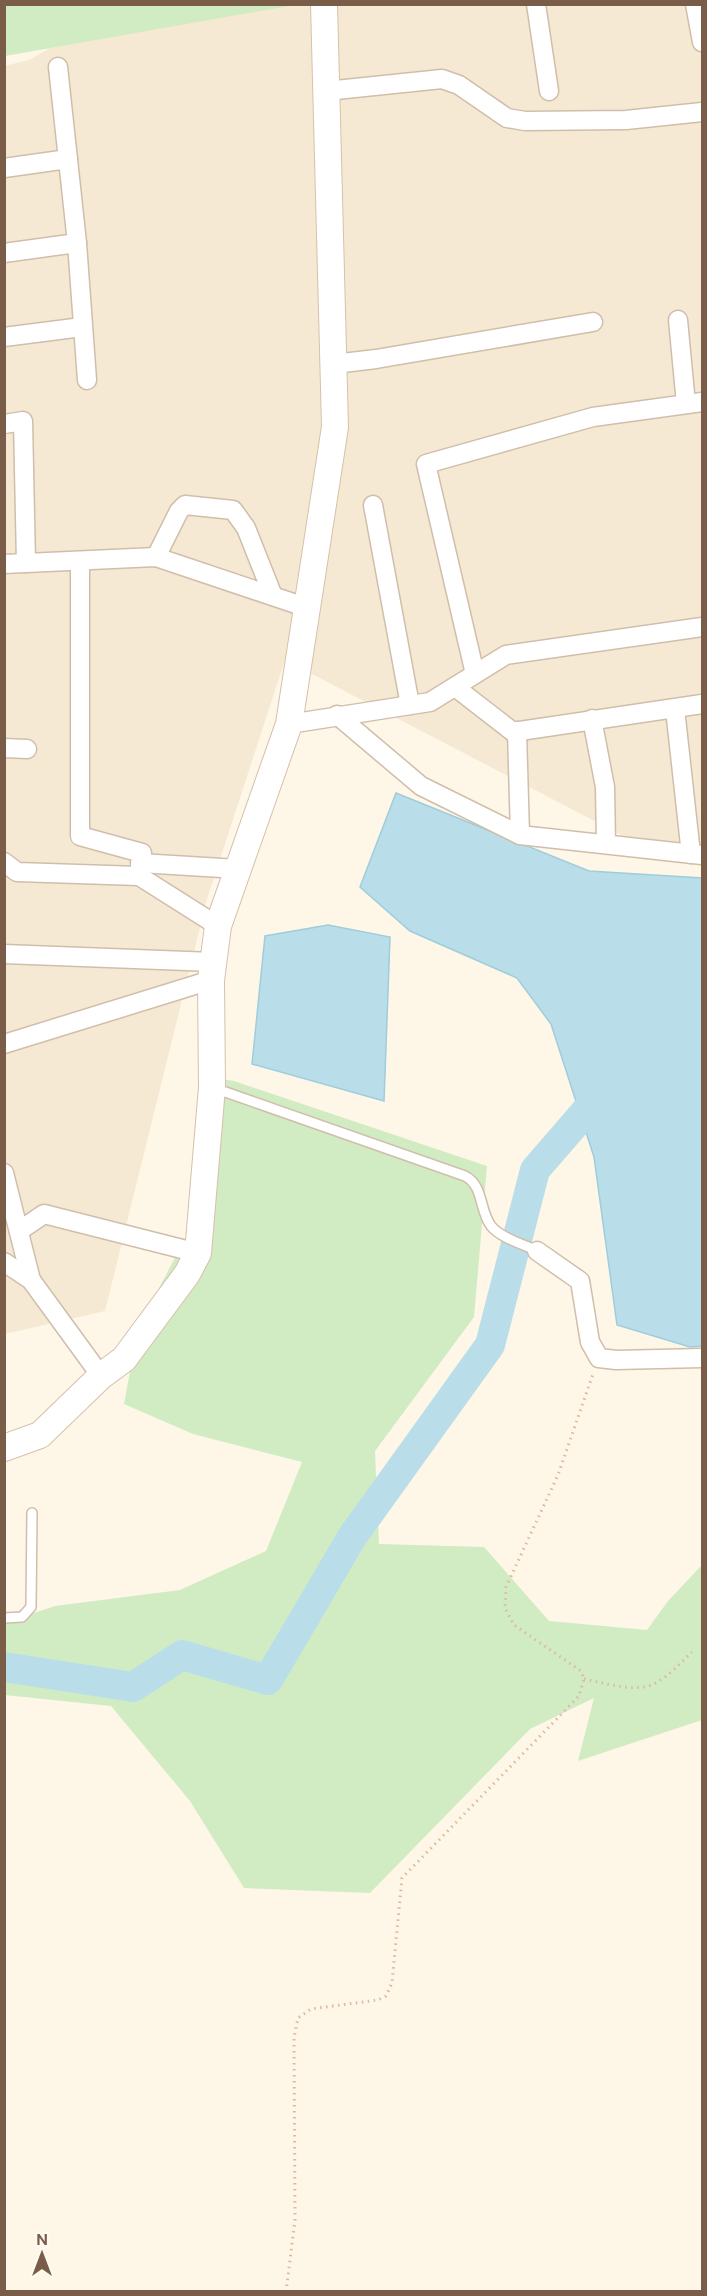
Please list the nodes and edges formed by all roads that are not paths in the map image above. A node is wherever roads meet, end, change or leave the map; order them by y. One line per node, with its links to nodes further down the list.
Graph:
1 (324, 4): 6 (street)
2 (536, 4): 7 (street)
3 (695, 4): 4 (street)
4 (702, 42)
5 (58, 67): 9 (street)
6 (326, 91): 8 (street); 17 (street)
7 (549, 91)
8 (702, 112)
9 (68, 159): 10 (street); 11 (street)
10 (4, 168)
11 (77, 243): 12 (street); 15 (street)
12 (4, 253)
13 (678, 320): 19 (street)
14 (592, 322): 17 (street)
15 (82, 327): 16 (street); 18 (street)
16 (4, 337)
17 (334, 364): 27 (street)
18 (87, 380)
19 (694, 403): 29 (street)
20 (4, 423): 24 (street)
21 (373, 505): 32 (street)
22 (156, 557): 23 (street); 26 (street); 26 (street)
23 (80, 561): 24 (street); 44 (street)
24 (26, 563): 25 (street)
25 (4, 564)
26 (273, 596): 27 (street)
27 (308, 608): 36 (street)
28 (702, 627): 29 (street)
29 (475, 674): 30 (street)
30 (456, 687): 32 (street); 37 (street)
31 (702, 704): 33 (street)
32 (410, 705): 34 (street)
33 (675, 709): 35 (street); 42 (street)
34 (338, 715): 36 (street); 40 (street)
35 (592, 719): 37 (street); 41 (street)
36 (289, 724): 45 (street)
37 (517, 731): 40 (street)
38 (4, 748): 39 (street)
39 (27, 750)
40 (520, 835): 41 (street)
41 (606, 844): 42 (street)
42 (697, 855)
43 (4, 862): 44 (street)
44 (140, 869): 45 (street); 46 (street)
45 (238, 869): 46 (street)
46 (218, 926): 48 (street)
47 (4, 954): 48 (street)
48 (212, 971): 49 (street); 50 (street)
49 (4, 1044)
50 (212, 1087): 53 (lane); 54 (street)
51 (4, 1173): 52 (street)
52 (19, 1231): 54 (street); 56 (street)
53 (537, 1251): 57 (street)
54 (198, 1253): 58 (street)
55 (4, 1262): 56 (street)
56 (31, 1280): 58 (street)
57 (702, 1358)
58 (101, 1376): 59 (street)
59 (4, 1448)
60 (32, 1513): 61 (lane)
61 (4, 1618)

